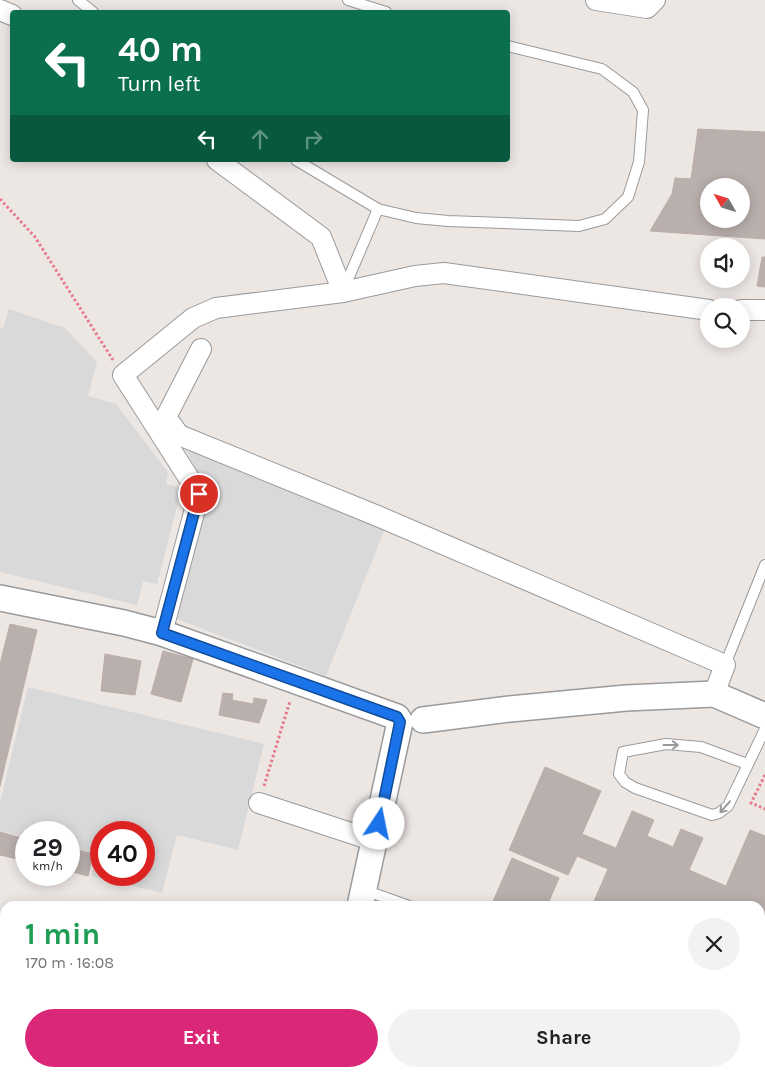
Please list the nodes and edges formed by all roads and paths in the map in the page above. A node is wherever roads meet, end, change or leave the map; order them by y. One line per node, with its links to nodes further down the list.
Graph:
1 (78, 0): 5 (lane)
2 (348, 0): 6 (lane)
3 (596, 0): 4 (street)
4 (656, 0)
5 (90, 10)
6 (380, 10)
7 (510, 46): 11 (lane)
8 (220, 162): 12 (street)
9 (299, 162): 11 (lane)
10 (0, 199): 17 (path)
11 (378, 209): 12 (lane)
12 (342, 292): 13 (street); 17 (street)
13 (700, 309)
14 (750, 310): 15 (street)
15 (765, 310)
16 (201, 350): 21 (street)
17 (123, 375): 20 (street)
18 (765, 565): 21 (lane)
19 (0, 598): 20 (street)
20 (162, 633): 22 (street)
21 (725, 665): 23 (street)
22 (296, 680): 29 (path); 31 (street)
23 (714, 694): 24 (street); 25 (street)
24 (765, 716)
25 (423, 720)
26 (765, 729): 27 (lane)
27 (747, 764): 27 (lane, one-way to 27)
28 (765, 775): 30 (path)
29 (259, 803): 31 (street)
30 (765, 808)
31 (375, 841): 32 (street)
32 (362, 898): 33 (lane)
33 (380, 901)

